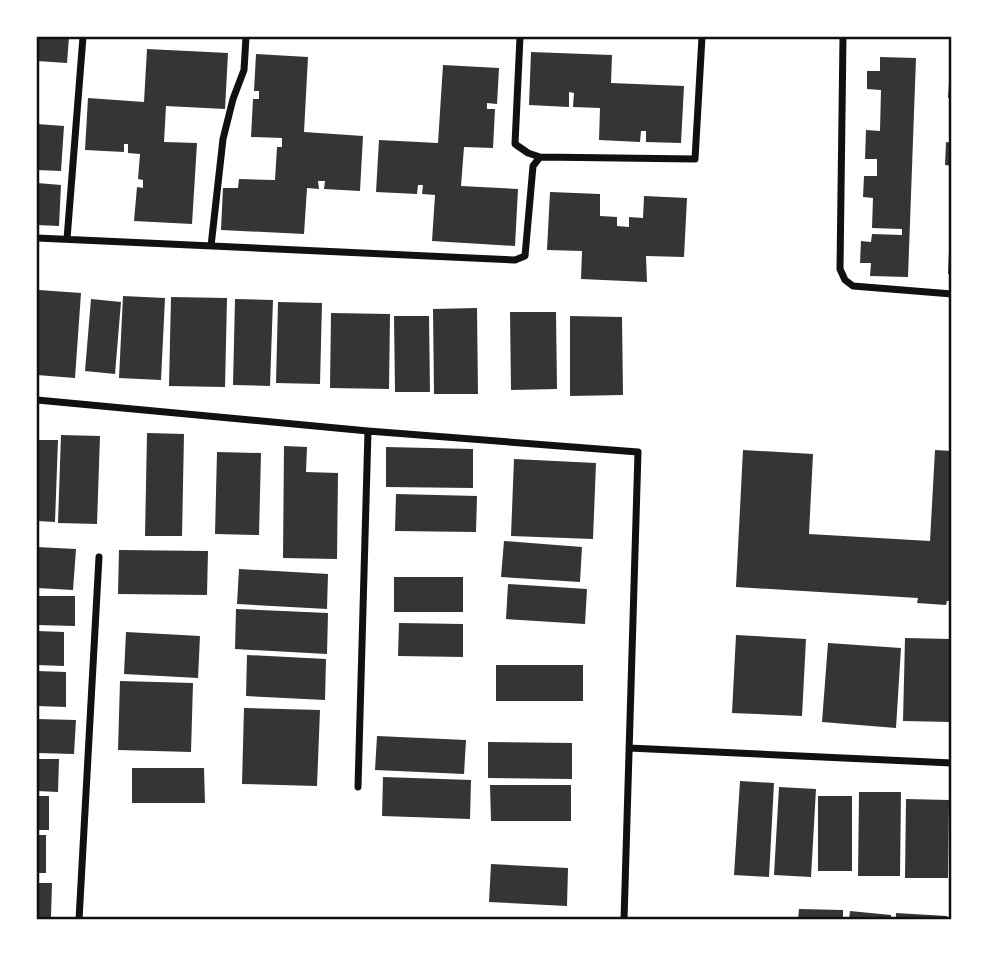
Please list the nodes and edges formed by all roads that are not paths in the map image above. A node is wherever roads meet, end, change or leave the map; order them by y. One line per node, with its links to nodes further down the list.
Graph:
1 (83, 37): 8 (street)
2 (246, 37): 9 (street)
3 (520, 37): 6 (street)
4 (702, 37): 6 (street)
5 (843, 37): 10 (street)
6 (540, 157): 9 (street)
7 (37, 238): 8 (street)
8 (67, 239): 9 (street)
9 (211, 246)
10 (952, 294)
11 (37, 400): 12 (street)
12 (368, 431): 14 (street); 16 (street)
13 (99, 557): 17 (street)
14 (629, 747): 15 (street); 18 (street)
15 (952, 764)
16 (358, 787)
17 (79, 920)
18 (624, 920)

